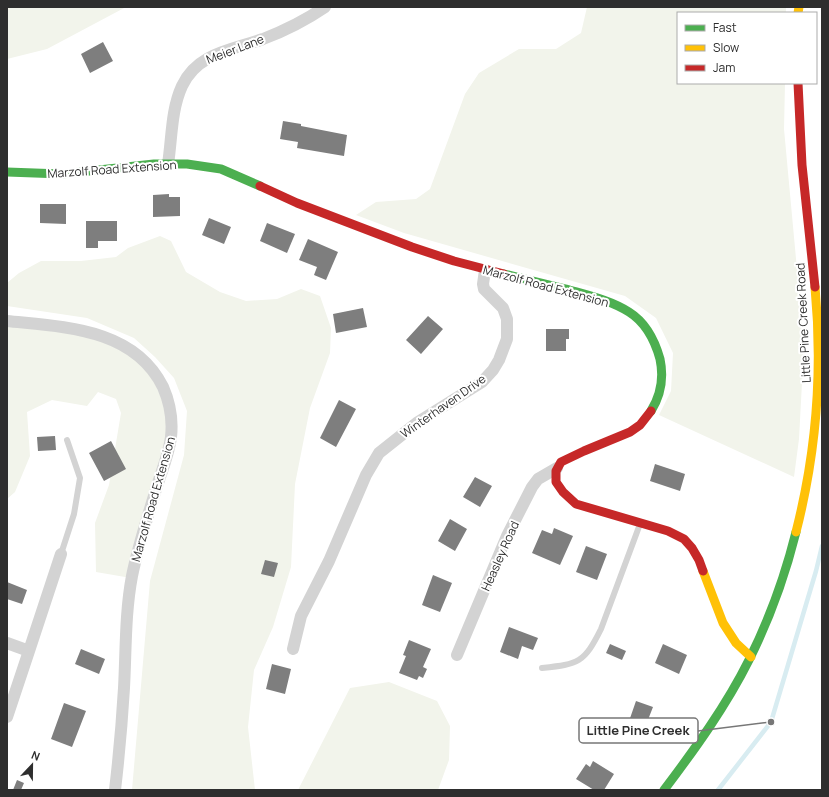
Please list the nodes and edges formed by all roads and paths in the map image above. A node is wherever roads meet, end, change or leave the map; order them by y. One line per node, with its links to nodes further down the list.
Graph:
1 (325, 7): 3 (street, Meier Lane)
2 (798, 84): 15 (street, Little Pine Creek Road)
3 (168, 164): 4 (street, Marzolf Road Extension); 5 (street, Marzolf Road Extension)
4 (7, 172)
5 (485, 270): 8 (street, Marzolf Road Extension); 12 (street, Winterhaven Drive)
6 (7, 320): 18 (street, Marzolf Road Extension)
7 (67, 440): 10 (lane)
8 (557, 468): 9 (street); 14 (street, Heasley Road)
9 (640, 523): 15 (street); 16 (lane)
10 (61, 554): 13 (street)
11 (7, 643): 13 (street)
12 (293, 649)
13 (29, 651): 17 (street)
14 (457, 655)
15 (750, 657): 19 (street, Little Pine Creek Road)
16 (542, 668)
17 (7, 717)
18 (115, 790)
19 (664, 790)

